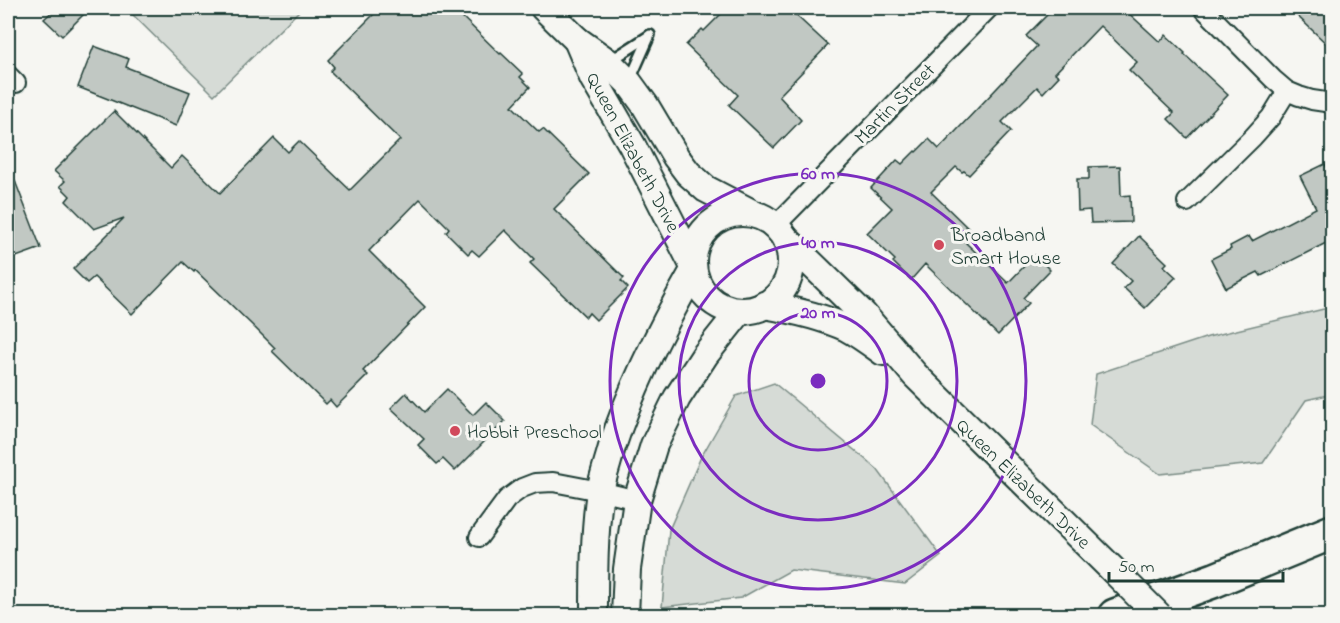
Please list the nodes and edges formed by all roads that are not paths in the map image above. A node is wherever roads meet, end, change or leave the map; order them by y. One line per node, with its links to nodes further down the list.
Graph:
1 (544, 8): 4 (main road, Queen Elizabeth Drive)
2 (989, 8): 10 (street, Martin Street)
3 (1203, 8): 7 (street)
4 (577, 40): 5 (main road, Queen Elizabeth Drive); 11 (main road, Queen Elizabeth Drive)
5 (608, 62): 6 (main road, Queen Elizabeth Drive); 6 (lane)
6 (629, 83): 10 (main road, Queen Elizabeth Drive)
7 (1287, 91): 8 (street); 9 (street)
8 (1332, 103)
9 (1187, 202)
10 (771, 226): 11 (main road); 12 (main road); 13 (main road, Queen Elizabeth Drive)
11 (693, 268): 12 (main road); 14 (main road)
12 (752, 308): 13 (main road, Queen Elizabeth Drive); 15 (main road)
13 (915, 375): 22 (main road, Queen Elizabeth Drive, bridge)
14 (600, 491): 15 (street); 17 (street); 19 (main road)
15 (637, 500): 20 (main road)
16 (1332, 532): 21 (highway)
17 (479, 537)
18 (1332, 540): 23 (highway)
19 (594, 615)
20 (625, 615)
21 (1115, 615)
22 (1159, 615)
23 (1183, 615)

